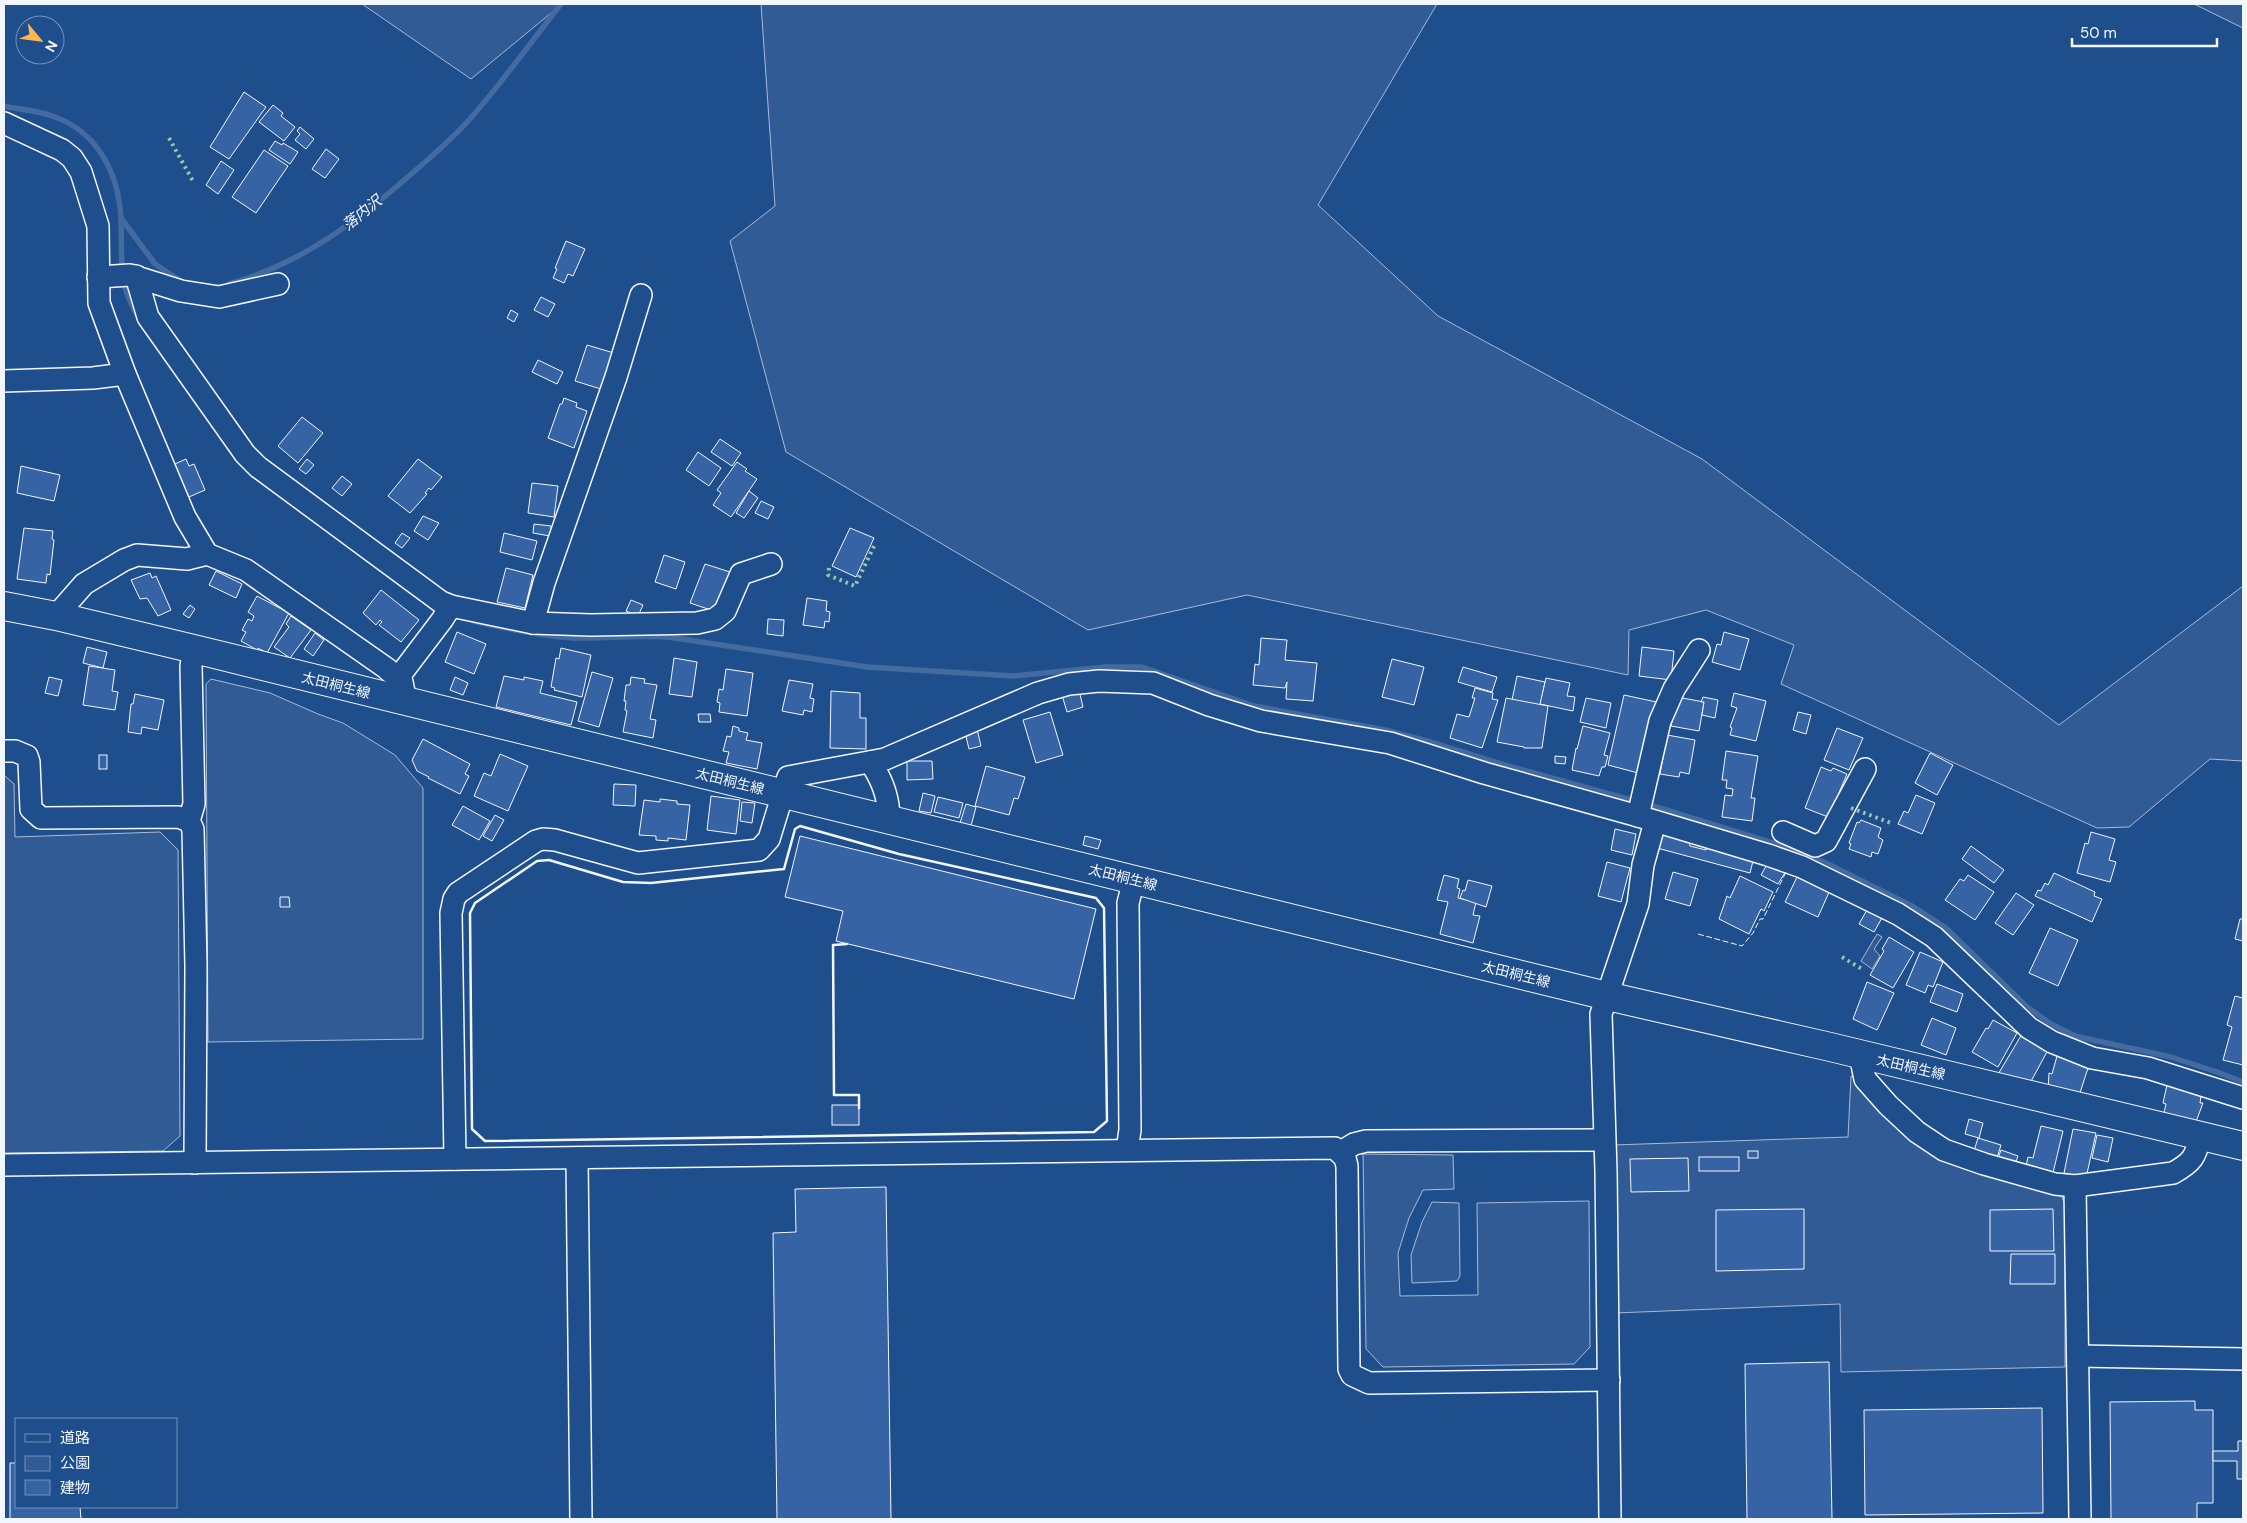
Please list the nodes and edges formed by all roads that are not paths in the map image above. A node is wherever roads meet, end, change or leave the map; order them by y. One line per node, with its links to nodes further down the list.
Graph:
1 (4, 123): 2 (street)
2 (120, 276): 3 (street); 5 (street); 10 (street)
3 (278, 284)
4 (641, 295): 12 (street)
5 (125, 374): 6 (street); 7 (street)
6 (4, 381)
7 (207, 554): 11 (street); 15 (street)
8 (771, 564): 12 (street)
9 (4, 606): 11 (main road, 太田桐生線)
10 (447, 612): 12 (street); 15 (street)
11 (56, 616): 13 (main road, 太田桐生線)
12 (533, 623)
13 (194, 649): 15 (main road, 太田桐生線); 22 (street)
14 (1698, 650): 20 (street)
15 (402, 690): 19 (main road, 太田桐生線)
16 (4, 751): 22 (street)
17 (870, 762): 19 (street); 20 (street); 21 (street)
18 (1865, 769): 24 (street)
19 (782, 794): 21 (main road, 太田桐生線); 36 (street)
20 (1644, 817): 25 (street); 27 (street)
21 (889, 819): 26 (main road, 太田桐生線)
22 (189, 821): 37 (street)
23 (1783, 832): 24 (street)
24 (1815, 846): 25 (street)
25 (1802, 867): 29 (street)
26 (1134, 880): 27 (main road, 太田桐生線); 33 (street)
27 (1606, 996): 28 (main road, 太田桐生線); 31 (street)
28 (1860, 1054): 30 (main road, 太田桐生線); 39 (street)
29 (2243, 1098)
30 (2201, 1136): 32 (main road, 太田桐生線); 39 (street)
31 (1604, 1140): 34 (street); 42 (street)
32 (2243, 1146)
33 (1126, 1150): 34 (street); 35 (street)
34 (1341, 1152): 42 (street)
35 (577, 1158): 36 (street); 43 (street)
36 (455, 1159): 37 (street)
37 (195, 1163): 38 (street)
38 (4, 1165)
39 (2075, 1186): 40 (street)
40 (2078, 1356): 41 (street); 45 (street)
41 (2243, 1358)
42 (1609, 1380): 44 (street)
43 (581, 1519)
44 (1610, 1519)
45 (2080, 1519)

